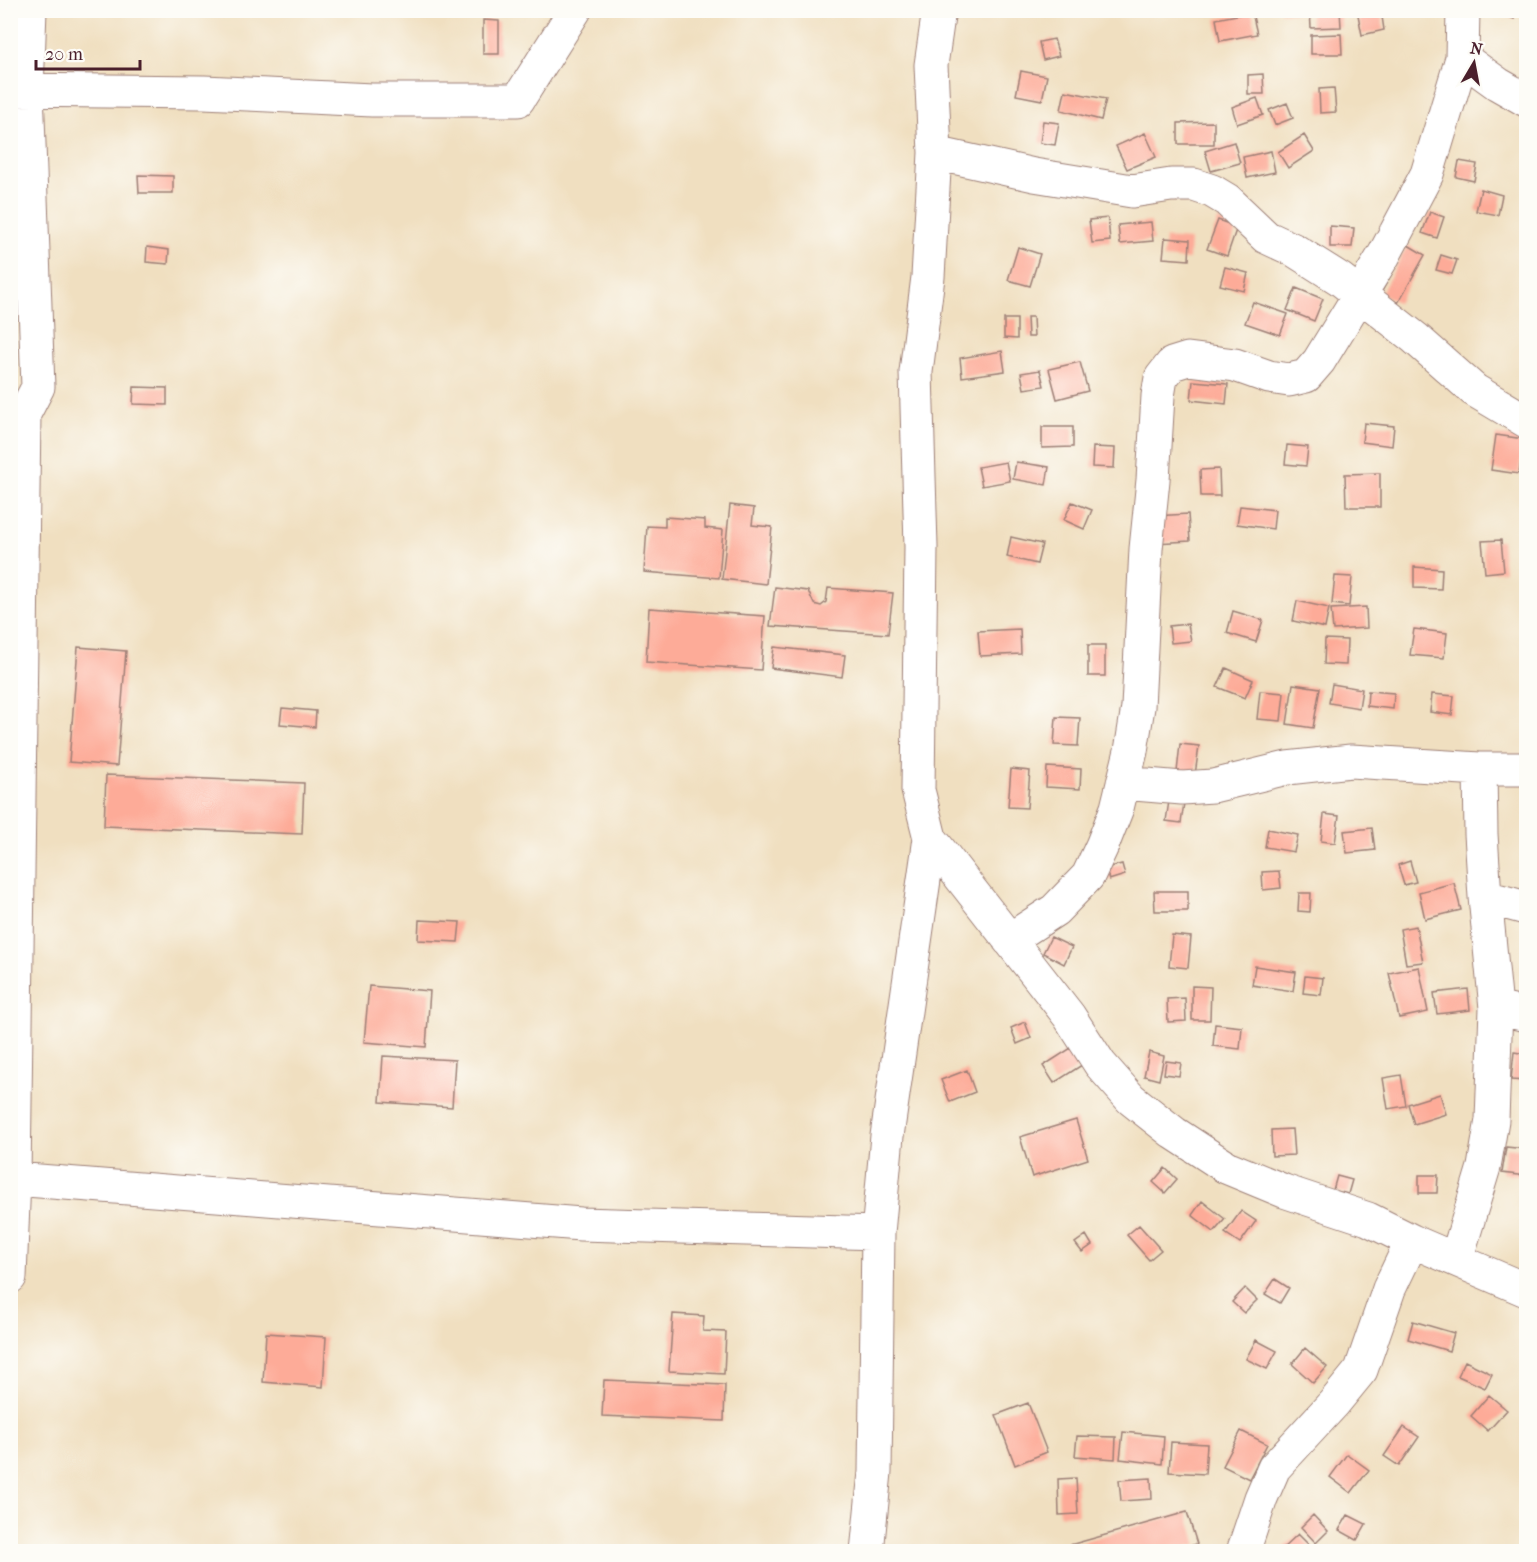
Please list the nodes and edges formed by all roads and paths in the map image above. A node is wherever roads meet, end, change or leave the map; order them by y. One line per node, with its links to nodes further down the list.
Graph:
1 (30, 10): 6 (street)
2 (575, 10): 6 (street)
3 (939, 10): 8 (street)
4 (1463, 10): 5 (street)
5 (1462, 58): 7 (street); 9 (street)
6 (19, 90): 10 (street)
7 (1527, 100)
8 (935, 153): 9 (street); 15 (street)
9 (1358, 295): 11 (street); 14 (street)
10 (17, 417): 20 (street)
11 (1527, 421)
12 (1525, 764): 13 (street)
13 (1480, 769): 14 (street); 16 (street)
14 (1123, 783): 18 (street)
15 (930, 838): 18 (street); 21 (street)
16 (1485, 897): 17 (street); 19 (street)
17 (1527, 908)
18 (1009, 940): 22 (street)
19 (1511, 1011): 23 (street)
20 (14, 1179): 21 (street); 24 (street)
21 (878, 1233): 26 (street)
22 (1412, 1241): 23 (street); 27 (street)
23 (1456, 1260): 25 (street)
24 (10, 1277)
25 (1527, 1290)
26 (867, 1551)
27 (1244, 1551)

